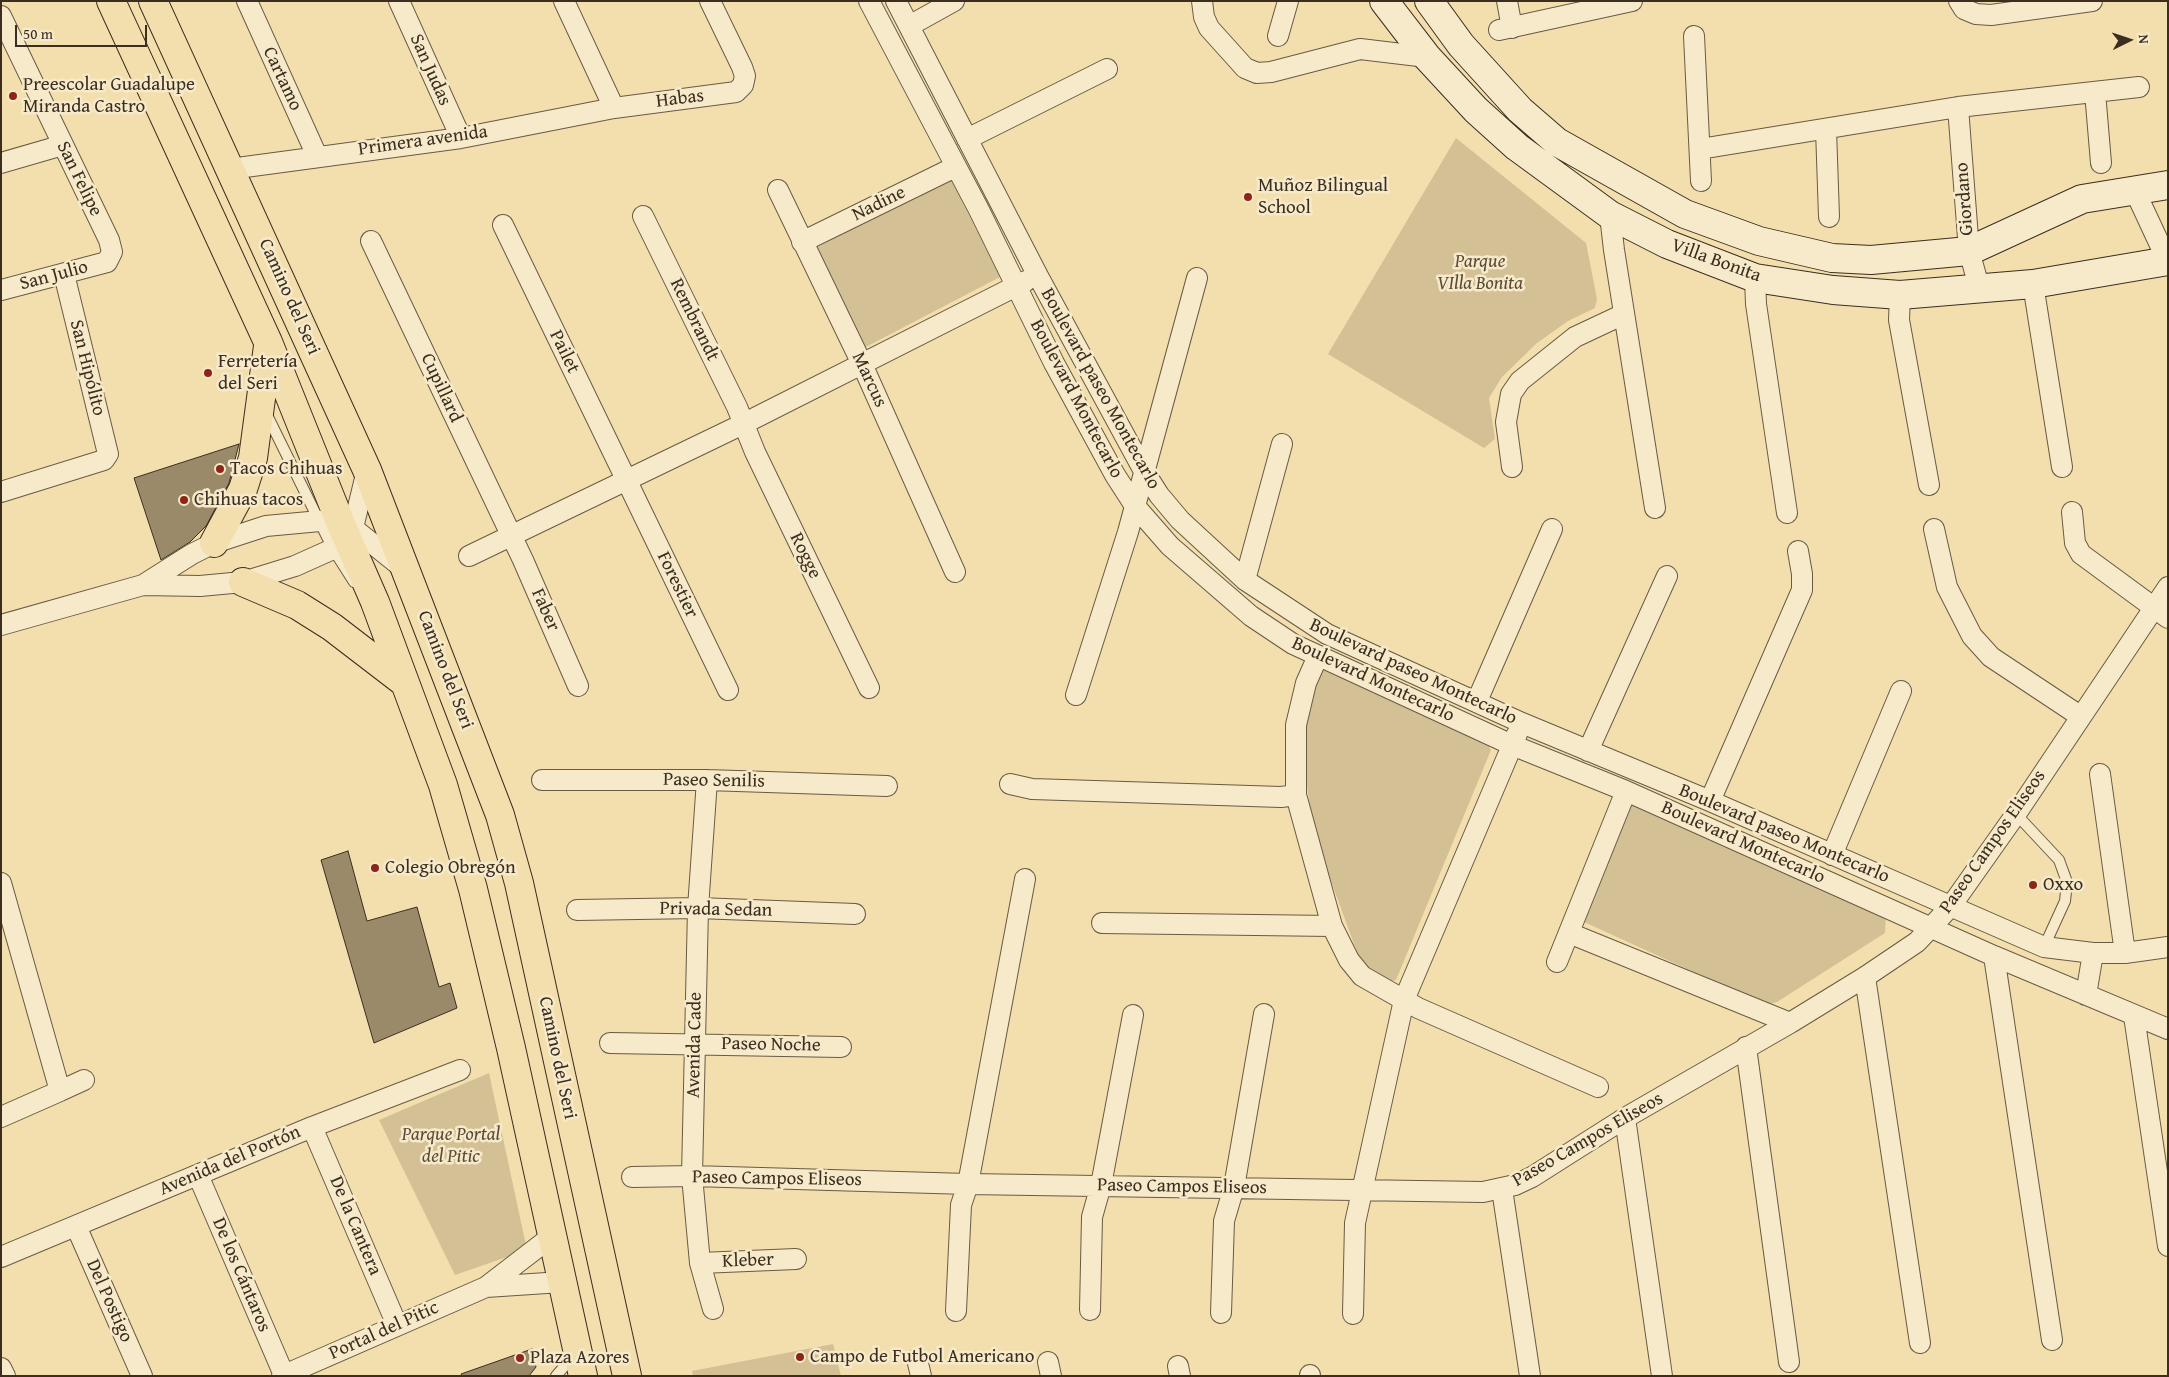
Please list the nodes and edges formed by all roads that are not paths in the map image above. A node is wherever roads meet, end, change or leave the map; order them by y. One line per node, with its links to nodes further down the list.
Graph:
1 (111, 1): 64 (main road, Camino del Seri)
2 (153, 1): 38 (main road, Camino del Seri)
3 (246, 1): 34 (street, Cartamo)
4 (399, 1): 31 (street, San Judas)
5 (564, 1): 28 (street)
6 (710, 1): 28 (street, Habas)
7 (869, 1): 37 (street, Boulevard Montecarlo)
8 (896, 1): 19 (street, Boulevard paseo Montecarlo)
9 (954, 1): 19 (street)
10 (1202, 1): 23 (street)
11 (1288, 1): 20 (street)
12 (1384, 1): 23 (street, Villa Bonita)
13 (1429, 1): 43 (street, Villa Bonita)
14 (1507, 1): 15 (street)
15 (1632, 1)
16 (1959, 1): 17 (street)
17 (2092, 1)
18 (1, 16): 22 (street, San Felipe)
19 (914, 23): 30 (street, Boulevard paseo Montecarlo)
20 (1278, 36)
21 (1694, 36): 33 (street)
22 (7, 43): 32 (street, San Felipe)
23 (1427, 57): 44 (street, Villa Bonita)
24 (1107, 69): 30 (street)
25 (2139, 87): 26 (street)
26 (2095, 92): 27 (street); 36 (street)
27 (1958, 106): 29 (street); 51 (street, Giordano)
28 (614, 108): 31 (street, Primera avenida)
29 (1826, 129): 33 (street); 46 (street)
30 (972, 136): 55 (street, Boulevard paseo Montecarlo)
31 (461, 138): 34 (street, Primera avenida)
32 (63, 145): 35 (street); 53 (street, San Felipe)
33 (1700, 149): 39 (street)
34 (317, 156): 38 (street, Primera avenida)
35 (1, 163)
36 (2102, 164)
37 (955, 167): 49 (street, Nadine); 58 (street, Boulevard Montecarlo)
38 (230, 169): 71 (main road, Camino del Seri)
39 (1701, 181)
40 (2168, 186): 41 (street, Villa Bonita)
41 (2134, 189): 51 (street, Villa Bonita); 52 (street)
42 (778, 190): 49 (street, Marcus)
43 (1685, 214): 50 (street); 51 (street, Villa Bonita)
44 (1610, 215): 50 (street, Villa Bonita); 63 (street)
45 (643, 216): 67 (street, Rembrandt)
46 (1829, 217)
47 (503, 225): 73 (street, Pailet)
48 (372, 241): 83 (street, Cupillard)
49 (802, 242): 65 (street, Marcus)
50 (1667, 244): 57 (street, Villa Bonita)
51 (1969, 251): 60 (street, Giordano)
52 (2168, 261): 61 (street, Villa Bonita)
53 (106, 262): 54 (street, San Julio)
54 (64, 274): 59 (street, San Julio); 75 (street, San Hipólito)
55 (1038, 276): 58 (street); 72 (street, Boulevard paseo Montecarlo)
56 (1198, 278): 72 (street)
57 (1755, 278): 62 (street, Villa Bonita); 79 (street)
58 (1015, 286): 65 (street); 76 (street, Boulevard Montecarlo)
59 (1, 290)
60 (1980, 290): 61 (street, Villa Bonita); 62 (street, Villa Bonita)
61 (2035, 295): 70 (street)
62 (1900, 308): 74 (street)
63 (1624, 314): 69 (street); 77 (street)
64 (268, 342): 66 (main road); 82 (main road, Camino del Seri)
65 (862, 364): 67 (street); 88 (street, Marcus)
66 (261, 403): 82 (lane); 84 (main road)
67 (743, 424): 73 (street); 100 (street, Rogge)
68 (1282, 444): 90 (street)
69 (1512, 467)
70 (2062, 467)
71 (367, 470): 82 (street); 87 (main road, Camino del Seri)
72 (1145, 474): 76 (street); 90 (street, Boulevard paseo Montecarlo)
73 (626, 479): 83 (street); 101 (street, Forestier)
74 (1929, 485)
75 (1, 492)
76 (1135, 506): 97 (street, Boulevard Montecarlo); 103 (street)
77 (1655, 508)
78 (2072, 512): 95 (street)
79 (1787, 513)
80 (1552, 529): 104 (street)
81 (1934, 529): 105 (street)
82 (339, 532): 84 (street); 87 (street); 91 (street); 98 (main road, Camino del Seri)
83 (511, 535): 86 (street); 99 (street, Faber)
84 (203, 548): 92 (street); 93 (street)
85 (1798, 551): 116 (street)
86 (469, 556)
87 (407, 572): 185 (main road, Camino del Seri)
88 (955, 572)
89 (1667, 576): 108 (street)
90 (1245, 580): 104 (street, Boulevard paseo Montecarlo)
91 (243, 582): 93 (street); 98 (main road)
92 (143, 584): 93 (street); 96 (street)
93 (200, 586)
94 (2168, 587): 95 (street, Paseo Campos Eliseos)
95 (2161, 612): 105 (street, Paseo Campos Eliseos)
96 (1, 625)
97 (1318, 656): 107 (street, Boulevard Montecarlo); 115 (street)
98 (405, 683): 163 (main road, Camino del Seri)
99 (578, 686)
100 (869, 688)
101 (728, 690)
102 (1901, 691): 118 (street)
103 (1076, 696)
104 (1477, 701): 106 (street, Boulevard paseo Montecarlo)
105 (2071, 711): 117 (street, Paseo Campos Eliseos)
106 (1522, 723): 107 (street); 108 (street, Boulevard paseo Montecarlo)
107 (1512, 745): 114 (street, Boulevard Montecarlo); 137 (street)
108 (1588, 751): 116 (street, Boulevard paseo Montecarlo)
109 (2100, 774): 132 (street)
110 (542, 780): 111 (street, Paseo Senilis)
111 (707, 780): 113 (street, Paseo Senilis); 122 (street, Avenida Cade)
112 (1010, 784): 115 (street)
113 (887, 786)
114 (1626, 791): 127 (street, Boulevard Montecarlo); 128 (street)
115 (1296, 795): 126 (street)
116 (1710, 801): 118 (street, Boulevard paseo Montecarlo)
117 (2016, 814): 121 (street, Paseo Campos Eliseos); 129 (lane)
118 (1832, 855): 121 (street, Boulevard paseo Montecarlo)
119 (1025, 879): 157 (street)
120 (1, 883): 150 (street)
121 (1951, 906): 127 (street, Paseo Campos Eliseos); 129 (street, Boulevard paseo Montecarlo)
122 (698, 908): 123 (street, Privada Sedan); 124 (street, Privada Sedan); 144 (street, Avenida Cade)
123 (577, 910)
124 (855, 914)
125 (1102, 922): 126 (street)
126 (1332, 926): 137 (street)
127 (1931, 927): 133 (street, Boulevard Montecarlo); 135 (street, Paseo Campos Eliseos)
128 (1569, 934): 134 (street); 141 (street)
129 (2044, 947): 131 (street, Boulevard paseo Montecarlo)
130 (2168, 947): 132 (street, Boulevard paseo Montecarlo)
131 (2094, 953): 132 (street, Boulevard paseo Montecarlo); 136 (street)
132 (2125, 953)
133 (1994, 956): 136 (street, Boulevard Montecarlo); 176 (street)
134 (1557, 962)
135 (1865, 977): 141 (street, Paseo Campos Eliseos); 177 (street)
136 (2086, 995): 140 (street, Boulevard Montecarlo)
137 (1404, 1000): 149 (street); 161 (street)
138 (1264, 1014): 159 (street)
139 (1133, 1015): 158 (street)
140 (2134, 1016): 142 (street, Boulevard Montecarlo); 164 (street)
141 (1790, 1023): 146 (street, Paseo Campos Eliseos)
142 (2168, 1029)
143 (610, 1043): 144 (street, Paseo Noche)
144 (695, 1043): 145 (street, Paseo Noche); 155 (street, Avenida Cade)
145 (841, 1047)
146 (1746, 1047): 152 (street, Paseo Campos Eliseos); 178 (street)
147 (460, 1070): 153 (street, Avenida del Portón)
148 (84, 1080): 150 (street)
149 (1598, 1087)
150 (60, 1091): 151 (street)
151 (1, 1117)
152 (1625, 1118): 160 (street, Paseo Campos Eliseos); 187 (street)
153 (312, 1127): 154 (street, Avenida del Portón); 175 (street, De la Cantera)
154 (198, 1175): 162 (street, Avenida del Portón); 183 (street, De los Cántaros)
155 (692, 1176): 156 (street, Paseo Campos Eliseos); 157 (street, Paseo Campos Eliseos); 167 (street, Avenida Cade)
156 (632, 1177)
157 (968, 1184): 158 (street, Paseo Campos Eliseos); 171 (street)
158 (1101, 1185): 159 (street, Paseo Campos Eliseos); 172 (street)
159 (1234, 1187): 161 (street, Paseo Campos Eliseos); 173 (street)
160 (1502, 1189): 161 (street, Paseo Campos Eliseos); 186 (street)
161 (1362, 1191): 174 (street)
162 (76, 1226): 165 (street, Avenida del Portón); 182 (street, Del Postigo)
163 (551, 1237): 168 (main road, Camino del Seri); 169 (street, Portal del Pitic)
164 (2168, 1246)
165 (1, 1257)
166 (796, 1259): 167 (street, Kleber)
167 (700, 1263): 170 (street, Avenida Cade)
168 (562, 1282): 169 (street, Portal del Pitic); 179 (main road, Camino del Seri)
169 (486, 1287): 175 (street, Portal del Pitic)
170 (713, 1309)
171 (956, 1310)
172 (1090, 1310)
173 (1221, 1313)
174 (1353, 1314)
175 (397, 1325): 183 (street, Portal del Pitic)
176 (2052, 1340)
177 (1920, 1343)
178 (1789, 1362)
179 (580, 1364): 184 (lane)
180 (1, 1368): 181 (street)
181 (5, 1376)
182 (142, 1376)
183 (283, 1376)
184 (556, 1376)
185 (627, 1376)
186 (1530, 1376)
187 (1662, 1376)

